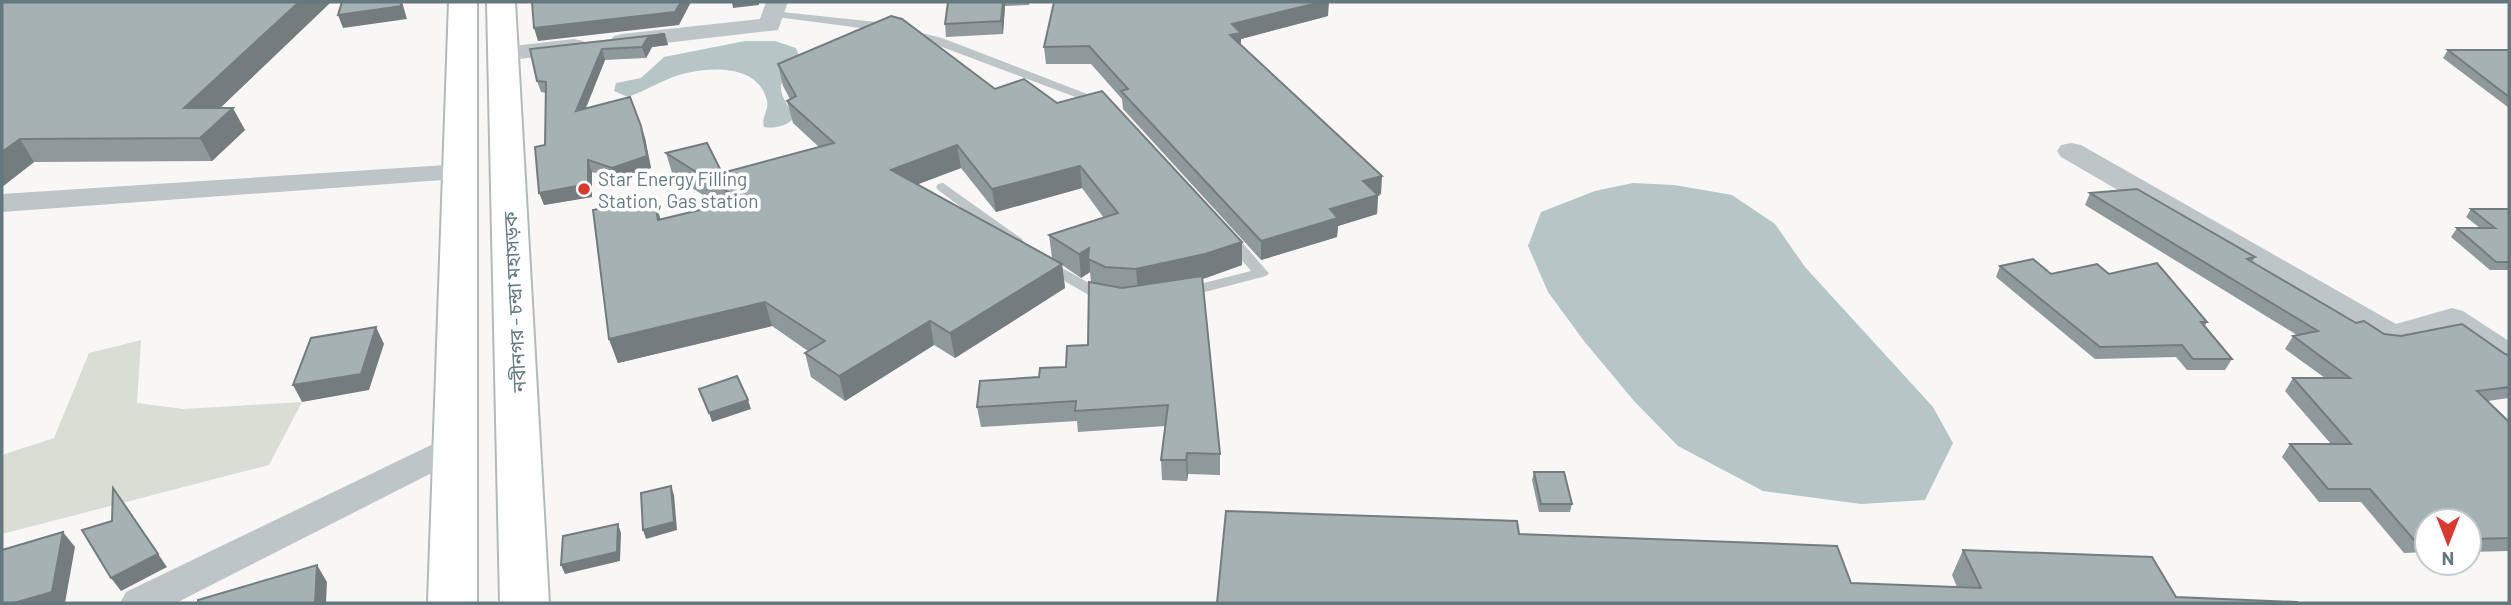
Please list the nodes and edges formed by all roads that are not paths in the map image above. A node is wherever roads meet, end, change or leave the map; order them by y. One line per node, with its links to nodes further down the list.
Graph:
1 (463, 2): 7 (highway)
2 (501, 2): 4 (highway, নবীনগর - চন্দ্রা মহাসড়ক)
3 (775, 8): 4 (street); 5 (lane)
4 (503, 54): 17 (highway, নবীনগর - চন্দ্রা মহাসড়ক)
5 (1116, 113)
6 (2071, 151): 13 (street)
7 (461, 172): 9 (street); 14 (highway)
8 (943, 187): 12 (lane)
9 (2, 203)
10 (1216, 222): 11 (lane)
11 (1162, 297)
12 (1127, 301)
13 (2509, 356)
14 (456, 445): 15 (street); 16 (highway)
15 (140, 603)
16 (453, 603)
17 (525, 603)

